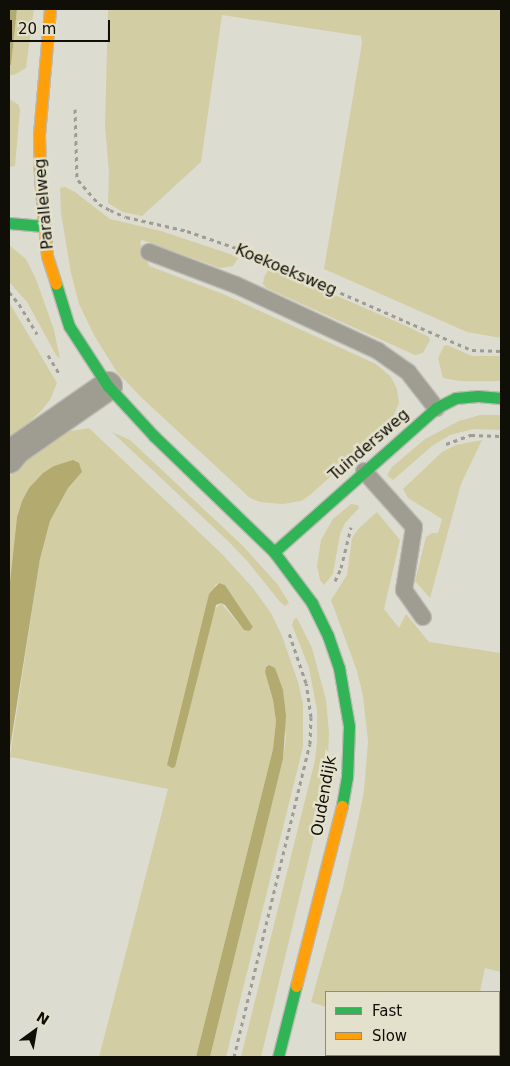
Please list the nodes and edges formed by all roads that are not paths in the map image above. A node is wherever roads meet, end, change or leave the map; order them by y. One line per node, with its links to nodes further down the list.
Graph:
1 (50, 9): 3 (street, Parallelweg)
2 (9, 223): 3 (street)
3 (43, 226): 5 (street, Parallelweg)
4 (149, 252): 7 (lane, Koekoeksweg)
5 (108, 386): 8 (street); 10 (street, Parallelweg)
6 (501, 398): 7 (street, Tuindersweg)
7 (436, 408): 9 (street, Tuindersweg)
8 (9, 459)
9 (364, 471): 10 (street, Tuindersweg); 11 (lane)
10 (274, 552): 12 (street, Oudendijk)
11 (424, 617)
12 (278, 1057)

